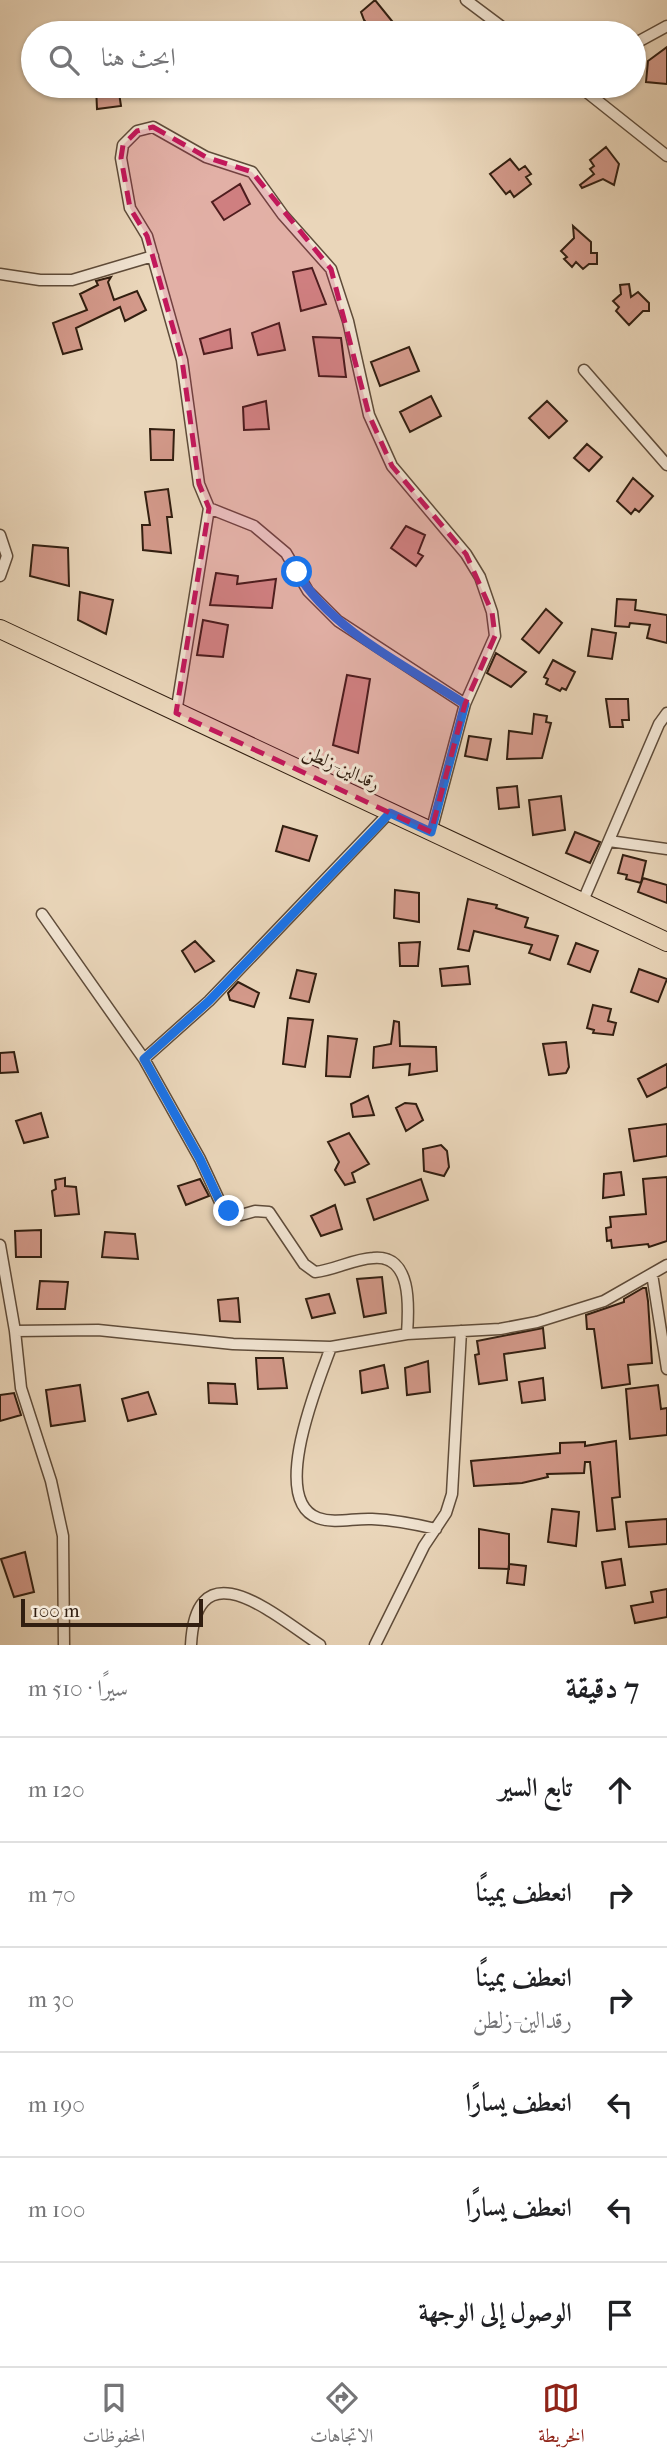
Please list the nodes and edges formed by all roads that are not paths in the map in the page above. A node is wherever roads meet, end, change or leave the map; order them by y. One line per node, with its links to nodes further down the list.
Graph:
1 (466, 0): 2 (street)
2 (494, 21)
3 (667, 26): 4 (street)
4 (646, 37)
5 (594, 98): 6 (street)
6 (667, 156)
7 (153, 256): 8 (street); 11 (street); 15 (street)
8 (0, 274)
9 (584, 370): 10 (street)
10 (667, 466)
11 (209, 508): 15 (street); 16 (street)
12 (0, 535): 13 (street)
13 (0, 576)
14 (0, 629): 16 (main road, رقدالين-زلطن)
15 (465, 704): 19 (street)
16 (176, 713): 18 (main road, رقدالين-زلطن)
17 (667, 713): 20 (street)
18 (390, 813): 19 (main road, رقدالين-زلطن); 25 (street)
19 (431, 832): 22 (main road, رقدالين-زلطن)
20 (609, 841): 21 (street); 22 (street)
21 (667, 849)
22 (582, 903): 24 (main road, رقدالين-زلطن)
23 (42, 914): 25 (street)
24 (667, 942)
25 (144, 1059): 31 (street)
26 (0, 1245): 29 (street)
27 (667, 1265): 28 (street)
28 (652, 1275): 30 (street); 33 (street)
29 (15, 1331): 32 (street); 35 (street)
30 (461, 1331): 31 (street); 34 (street)
31 (407, 1334): 32 (street)
32 (331, 1347): 34 (street)
33 (667, 1369)
34 (436, 1528): 38 (street)
35 (64, 1645)
36 (191, 1645): 37 (street)
37 (320, 1645)
38 (375, 1645)

